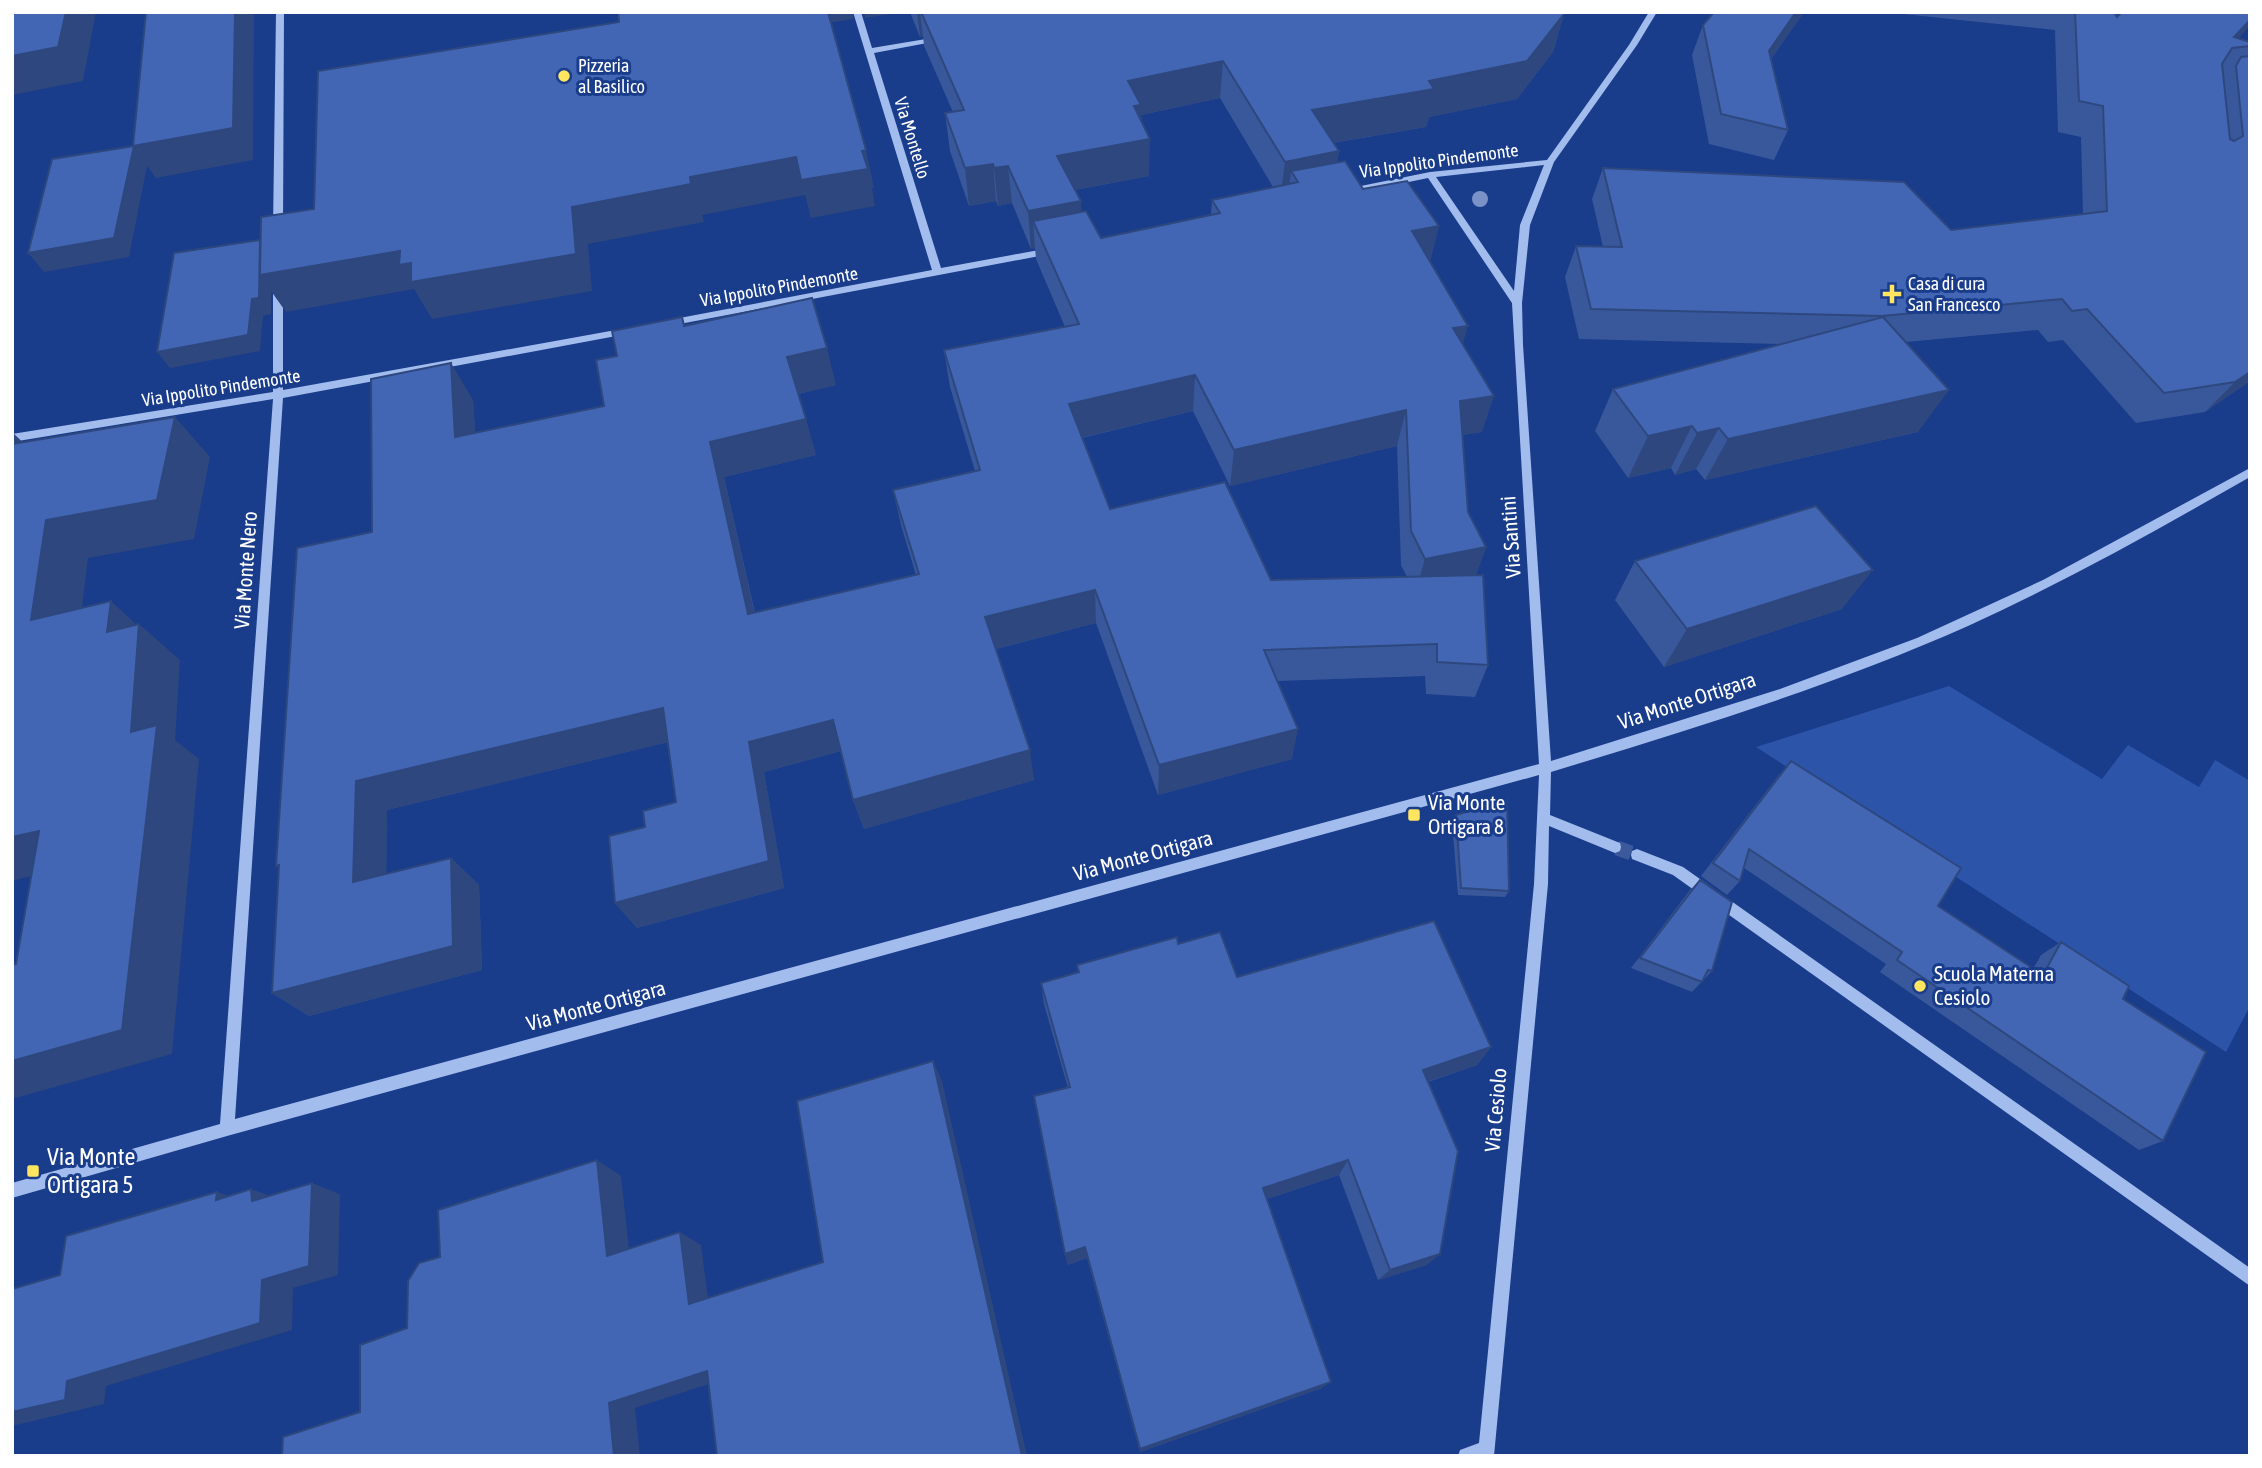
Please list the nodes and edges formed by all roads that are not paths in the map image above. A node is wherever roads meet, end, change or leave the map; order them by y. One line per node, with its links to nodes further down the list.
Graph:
1 (279, 12): 9 (street)
2 (857, 12): 5 (street, Via Montello)
3 (1653, 12): 6 (street, Via Santini)
4 (947, 37): 5 (street)
5 (869, 51): 12 (street, Via Montello)
6 (1550, 162): 7 (street, Via Ippolito Pindemonte); 13 (street, Via Santini)
7 (1430, 175): 8 (street, Via Ippolito Pindemonte); 13 (street)
8 (1334, 194)
9 (278, 245)
10 (1061, 248): 12 (street, Via Ippolito Pindemonte)
11 (278, 272): 16 (street, Via Monte Nero)
12 (938, 273): 14 (street, Via Ippolito Pindemonte)
13 (1517, 303): 19 (street, Via Santini)
14 (663, 324)
15 (635, 329): 16 (street, Via Ippolito Pindemonte)
16 (278, 395): 17 (street, Via Ippolito Pindemonte); 23 (street, Via Monte Nero)
17 (12, 438)
18 (2250, 472): 19 (street, Via Monte Ortigara)
19 (1545, 768): 20 (street, Via Cesiolo); 23 (street, Via Monte Ortigara)
20 (1543, 818): 21 (street); 26 (street, Via Cesiolo)
21 (1615, 847)
22 (1637, 855): 25 (street)
23 (226, 1129): 24 (street, Via Monte Ortigara)
24 (12, 1191)
25 (2250, 1278)
26 (1487, 1452): 27 (street)
27 (1466, 1456)

